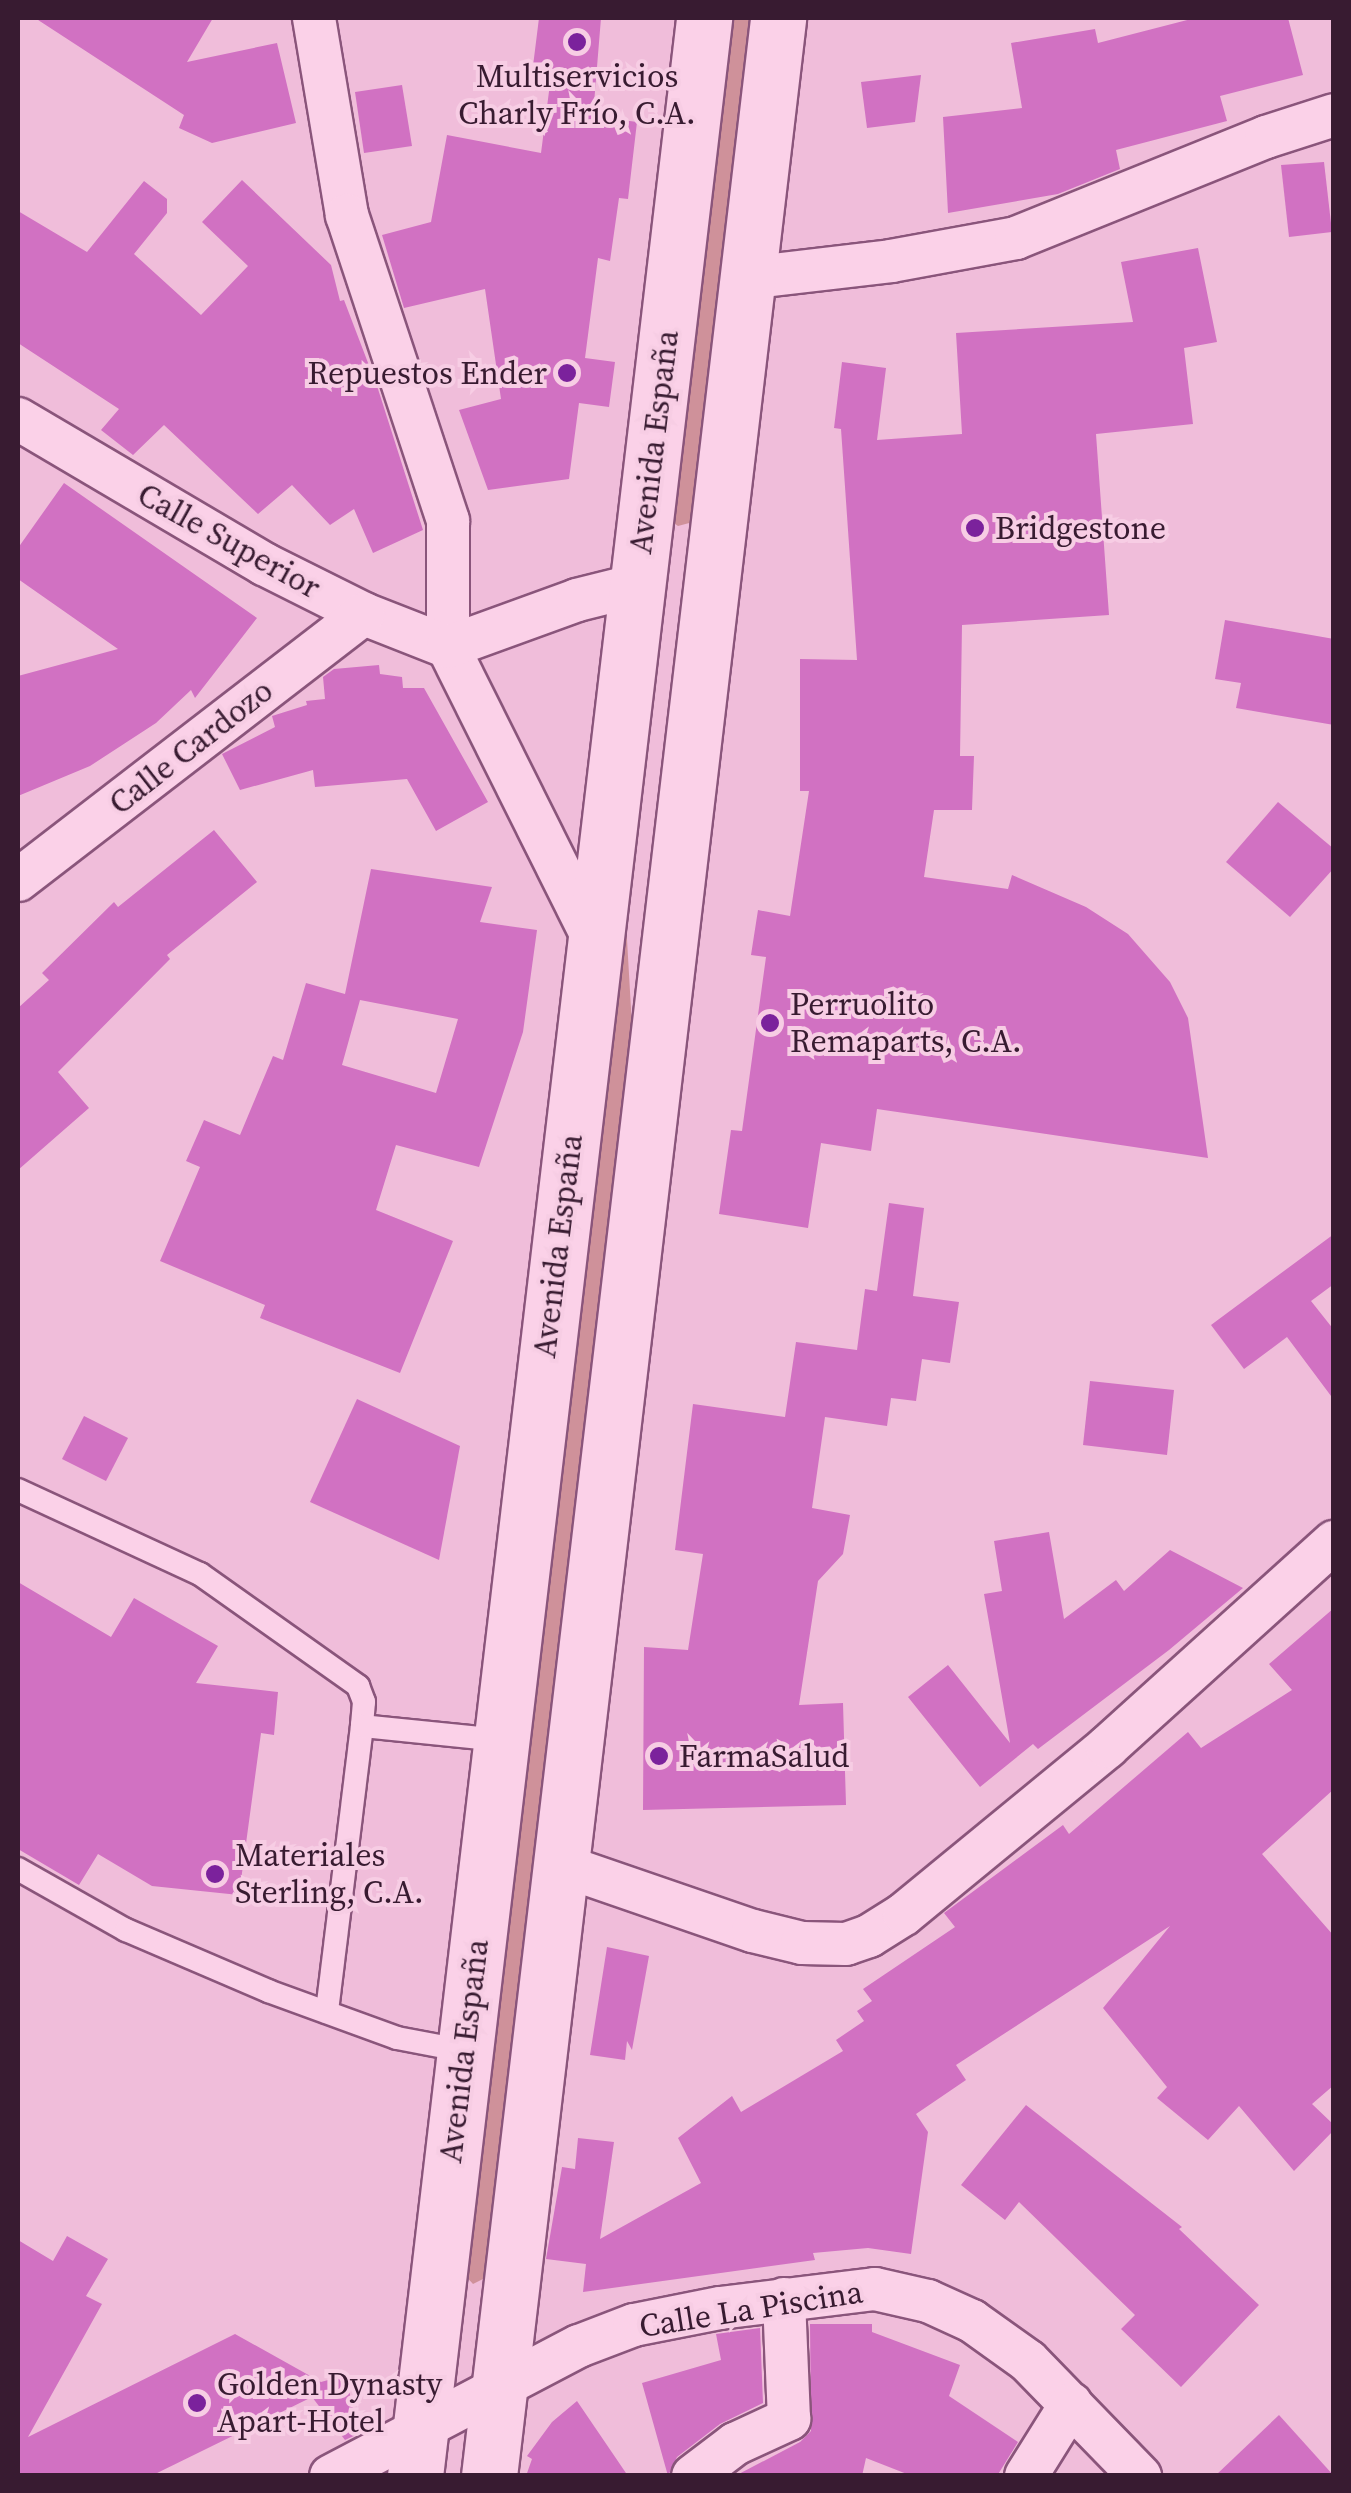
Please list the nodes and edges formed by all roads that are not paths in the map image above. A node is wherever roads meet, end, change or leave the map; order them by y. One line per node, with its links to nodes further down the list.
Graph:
1 (314, 18): 10 (street)
2 (704, 18): 8 (main road, Avenida España)
3 (778, 18): 5 (main road)
4 (1334, 115): 5 (street)
5 (747, 278): 7 (main road)
6 (18, 419): 9 (street, Calle Superior)
7 (712, 578): 8 (main road); 17 (main road)
8 (637, 585): 10 (street); 12 (main road, Avenida España)
9 (364, 614): 10 (street, Calle Superior); 11 (street, Calle Cardozo)
10 (448, 647): 12 (street)
11 (18, 880)
12 (595, 942): 16 (main road, Avenida España)
13 (18, 1490): 15 (lane)
14 (1334, 1542): 17 (street)
15 (362, 1726): 16 (lane); 19 (lane)
16 (500, 1740): 20 (main road, Avenida España)
17 (561, 1865): 22 (main road)
18 (18, 1869): 19 (lane)
19 (327, 2012): 20 (lane)
20 (464, 2051): 24 (main road, Avenida España)
21 (784, 2299): 22 (street, Calle La Piscina); 23 (street, Calle La Piscina); 27 (street)
22 (500, 2388): 24 (street, Calle La Piscina); 26 (main road)
23 (1070, 2404): 28 (street); 29 (street, Calle La Piscina)
24 (418, 2452): 25 (street, Calle La Piscina)
25 (331, 2476)
26 (489, 2476)
27 (693, 2476)
28 (1026, 2476)
29 (1140, 2476)

